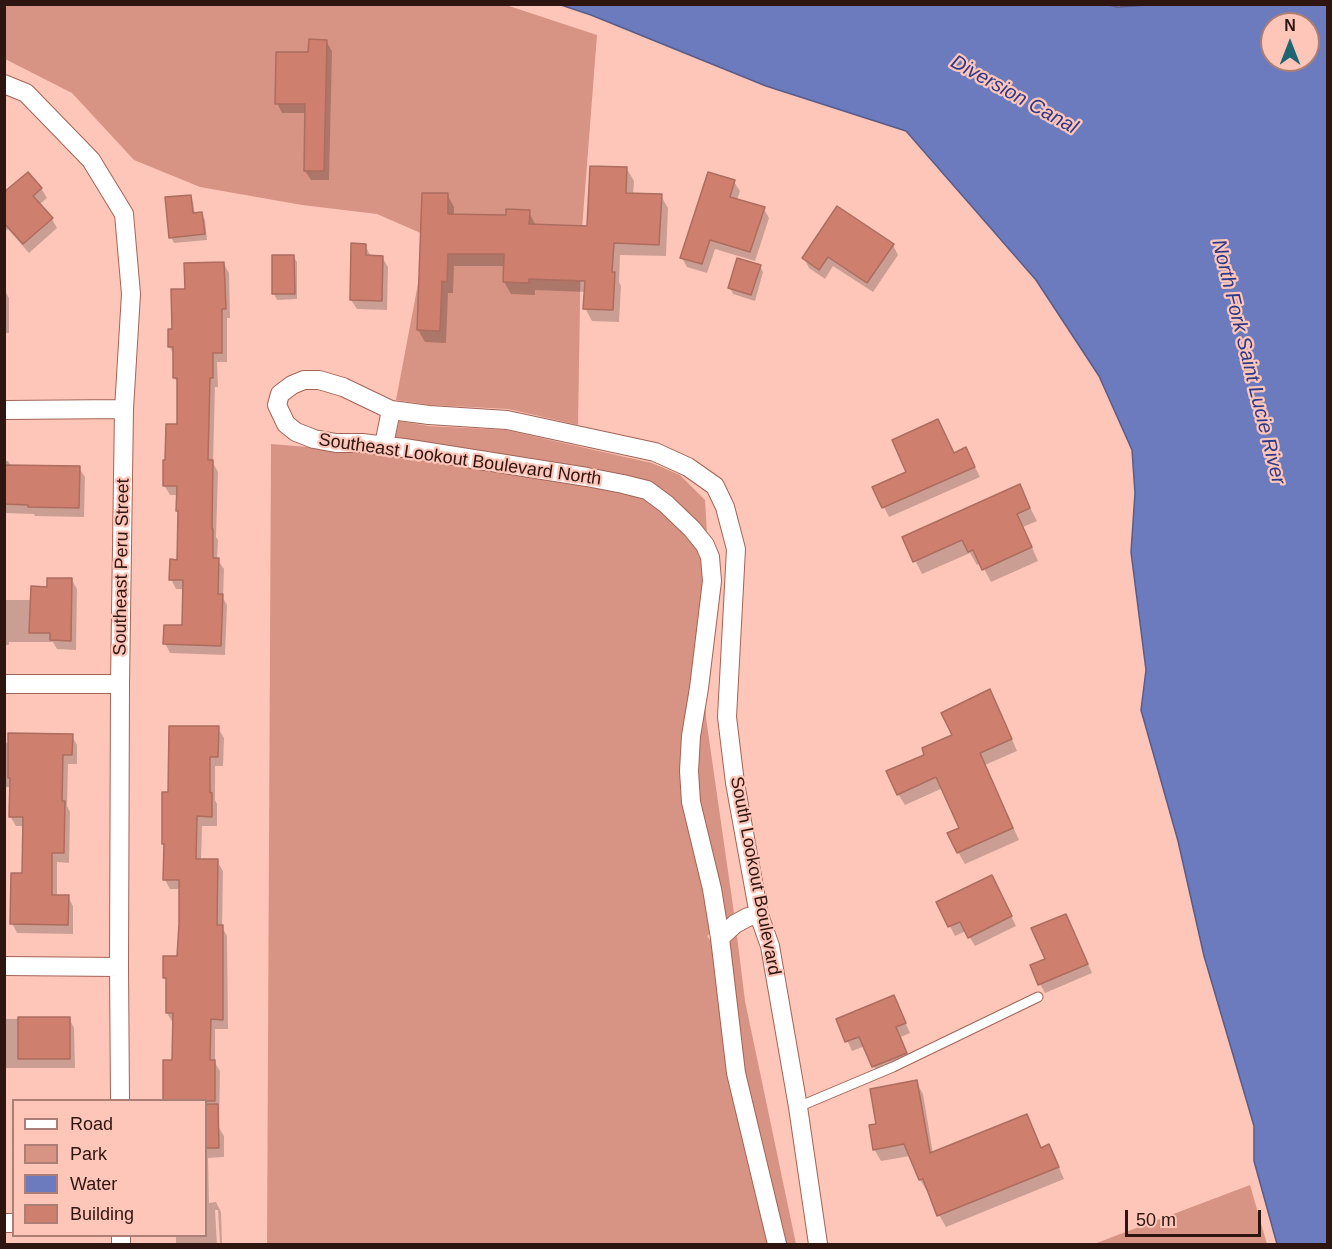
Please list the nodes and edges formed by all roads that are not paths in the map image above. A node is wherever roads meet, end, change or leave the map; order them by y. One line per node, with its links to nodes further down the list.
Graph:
1 (4, 84): 2 (street, Southeast Peru Street)
2 (124, 409): 3 (street); 9 (street, Southeast Peru Street)
3 (4, 410)
4 (391, 410): 5 (street); 5 (street, Southeast Lookout Boulevard North); 6 (street, South Lookout Boulevard)
5 (384, 445): 7 (street, Southeast Lookout Boulevard North)
6 (733, 537): 7 (street); 10 (street, South Lookout Boulevard)
7 (705, 545): 11 (street, Southeast Lookout Boulevard North)
8 (4, 684): 9 (street)
9 (120, 684): 13 (street, Southeast Peru Street)
10 (759, 915): 11 (street); 16 (street, South Lookout Boulevard)
11 (720, 938): 17 (street, Southeast Lookout Boulevard North)
12 (4, 966): 13 (street)
13 (118, 967): 15 (street, Southeast Peru Street)
14 (1038, 997): 16 (lane)
15 (120, 1099)
16 (798, 1107): 18 (street, South Lookout Boulevard)
17 (777, 1245)
18 (818, 1245)

